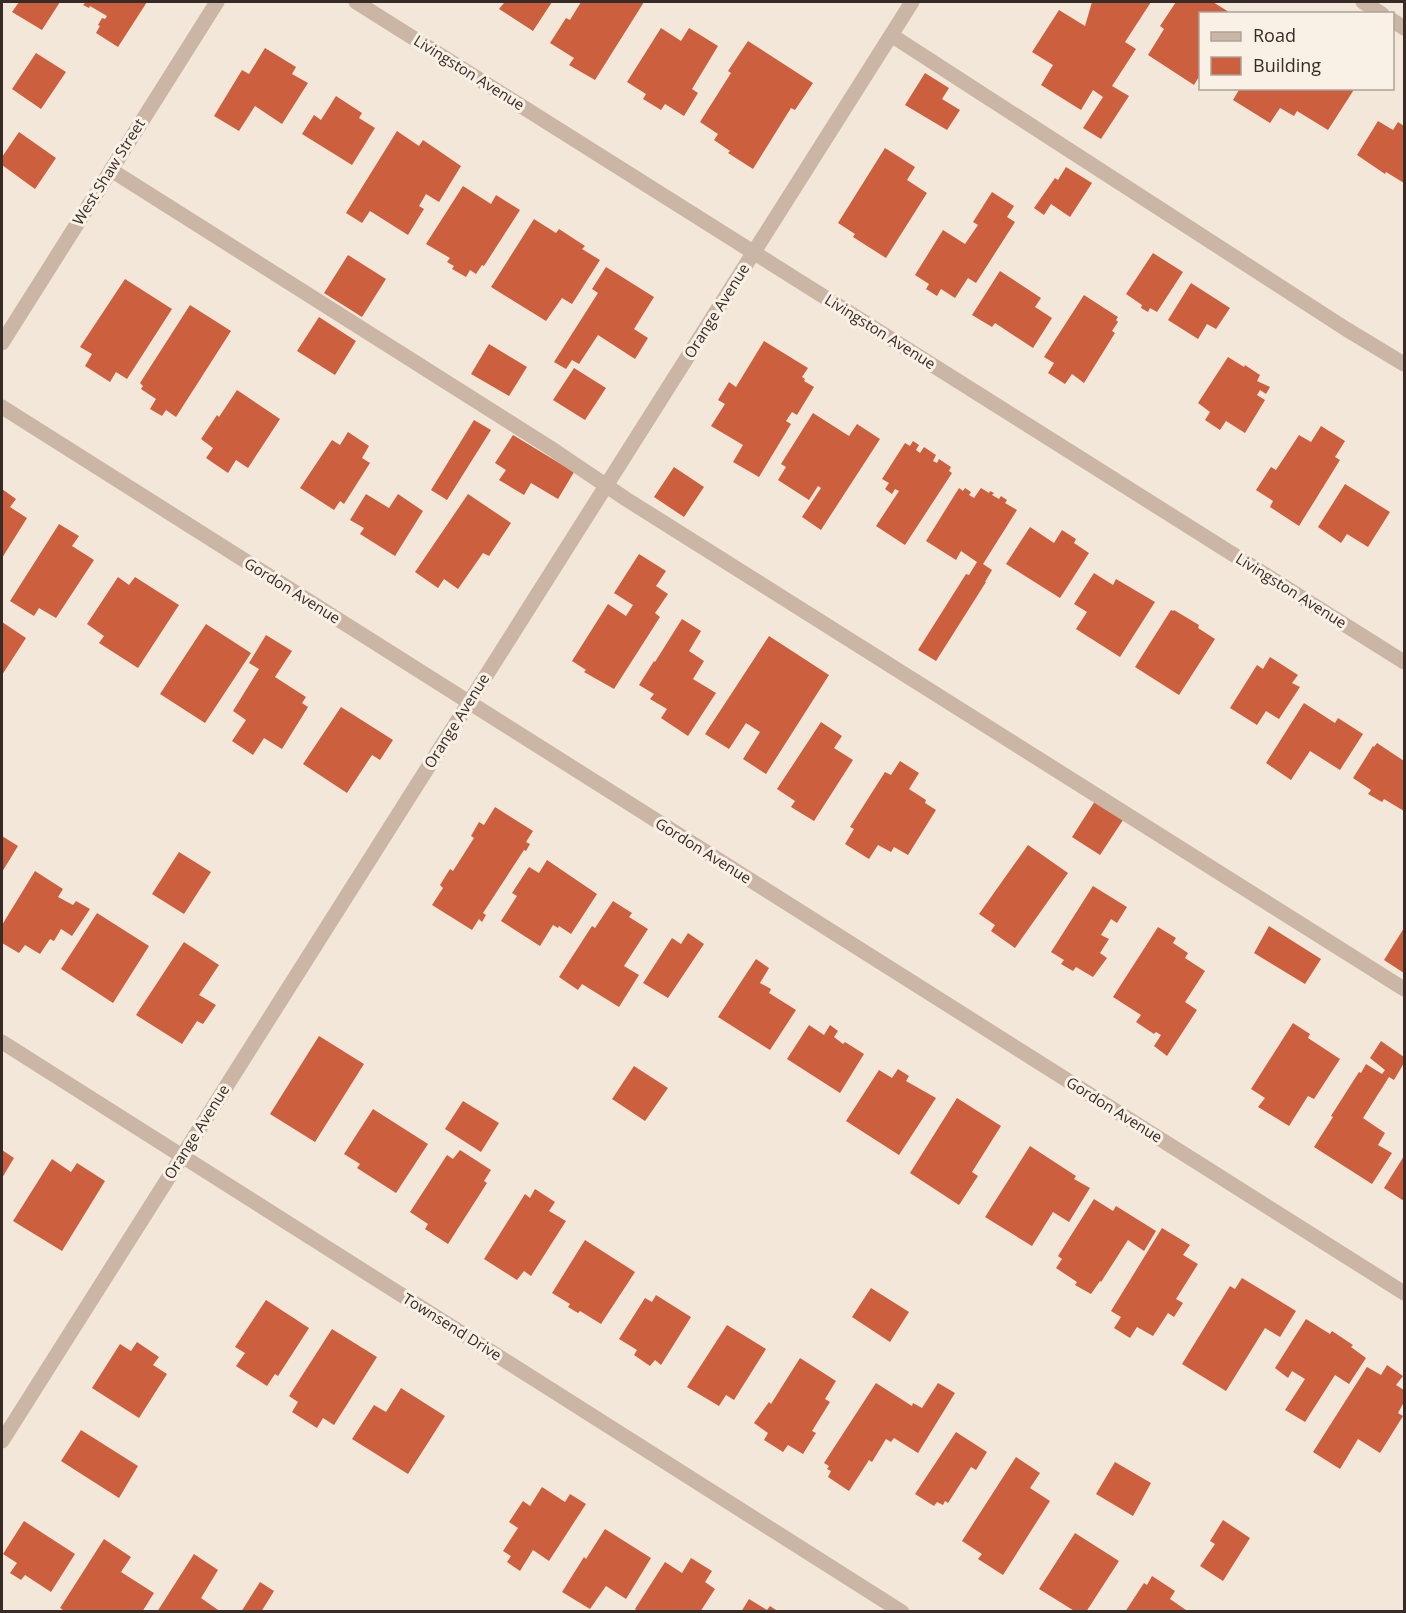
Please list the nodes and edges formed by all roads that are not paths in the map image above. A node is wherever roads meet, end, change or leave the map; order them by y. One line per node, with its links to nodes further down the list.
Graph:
1 (217, 2): 7 (street, West Shaw Street)
2 (356, 2): 8 (street, Livingston Avenue)
3 (912, 2): 6 (street, Orange Avenue)
4 (1363, 2): 5 (street)
5 (1379, 12)
6 (891, 35): 8 (street, Orange Avenue); 10 (street)
7 (111, 170): 9 (street, West Shaw Street); 12 (street)
8 (754, 252): 12 (street, Orange Avenue); 13 (street, Livingston Avenue)
9 (2, 343)
10 (1404, 364)
11 (2, 408): 14 (street, Gordon Avenue)
12 (606, 486): 14 (street, Orange Avenue); 15 (street)
13 (1404, 662)
14 (468, 703): 17 (street, Orange Avenue); 18 (street, Gordon Avenue)
15 (1404, 989)
16 (2, 1042): 17 (street, Townsend Drive)
17 (182, 1156): 19 (street, Orange Avenue); 20 (street, Townsend Drive)
18 (1404, 1293)
19 (2, 1441)
20 (902, 1611)

